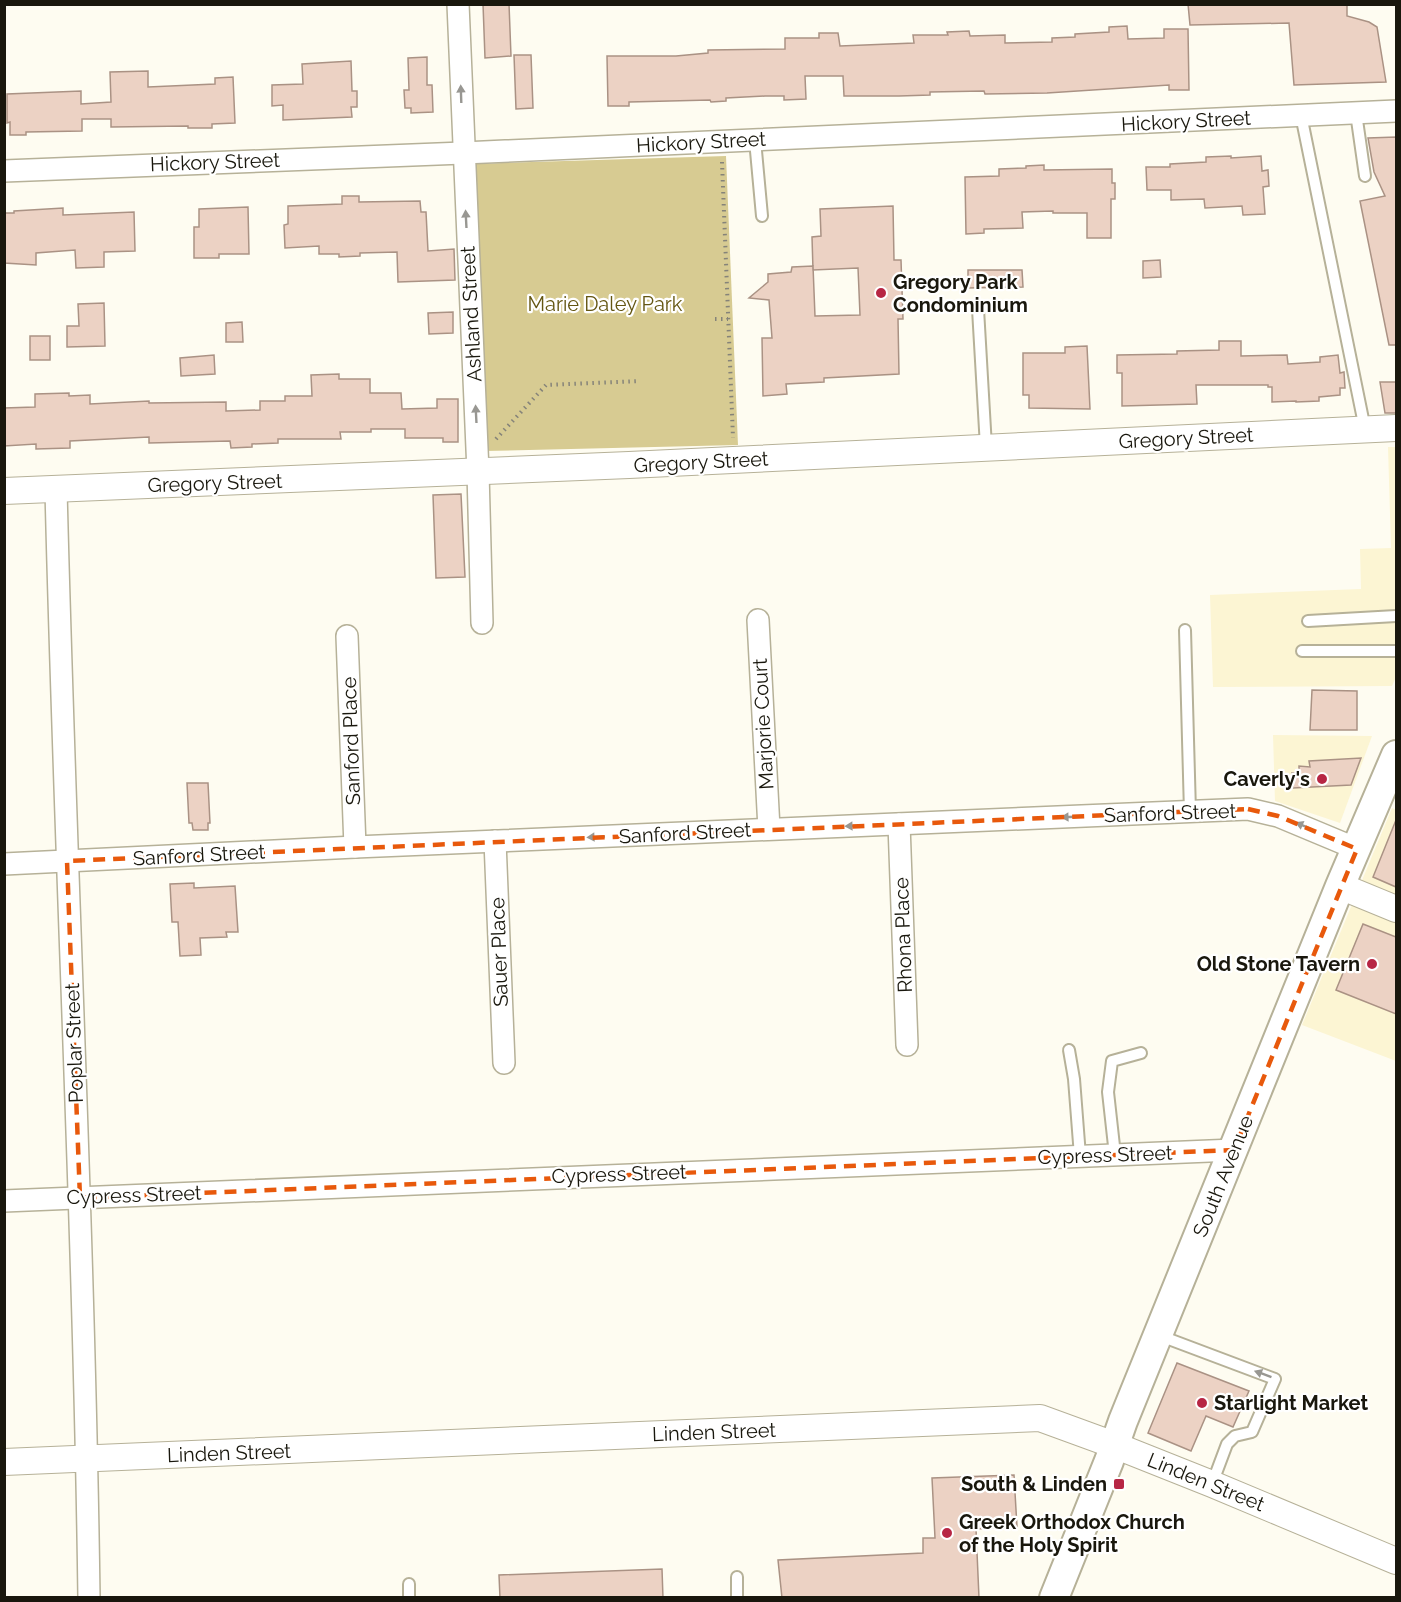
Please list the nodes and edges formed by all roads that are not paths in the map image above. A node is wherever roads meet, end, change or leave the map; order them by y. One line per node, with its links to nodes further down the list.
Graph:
1 (458, 4): 6 (street, Ashland Street, one-way to 1)
2 (1396, 111): 3 (street, Hickory Street)
3 (1356, 113): 4 (street, Hickory Street); 8 (lane)
4 (1301, 116): 5 (street, Hickory Street); 12 (lane)
5 (755, 140): 6 (street, Hickory Street); 9 (lane)
6 (463, 153): 7 (street, Hickory Street); 14 (street, Ashland Street, one-way to 6)
7 (4, 171)
8 (1365, 176)
9 (762, 216)
10 (978, 309): 13 (lane)
11 (1396, 428): 12 (street, Gregory Street)
12 (1365, 430): 13 (street, Gregory Street)
13 (986, 447): 14 (street, Gregory Street)
14 (478, 472): 15 (street, Gregory Street); 20 (street, Ashland Street)
15 (56, 489): 16 (street, Gregory Street); 32 (street, Poplar Street)
16 (4, 491)
17 (1396, 616): 19 (lane)
18 (758, 620): 28 (street, Marjorie Court)
19 (1308, 621)
20 (482, 623)
21 (1185, 630): 26 (lane)
22 (347, 636): 30 (street, Sanford Place)
23 (1302, 651): 24 (lane)
24 (1396, 651)
25 (1396, 755): 31 (main road, South Avenue)
26 (1190, 812): 27 (street, Sanford Street, one-way to 27); 31 (street, Sanford Street, one-way to 26)
27 (899, 824): 28 (street, Sanford Street, one-way to 28); 36 (street, Rhona Place)
28 (769, 829): 29 (street, Sanford Street, one-way to 29)
29 (495, 841): 30 (street, Sanford Street); 39 (street, Sauer Place)
30 (355, 847): 32 (street, Sanford Street)
31 (1358, 849): 34 (main road, South Avenue)
32 (67, 861): 33 (street, Sanford Street); 43 (street, Poplar Street)
33 (4, 864)
34 (1340, 886): 35 (street); 40 (main road, South Avenue)
35 (1396, 909)
36 (908, 1045)
37 (1070, 1050): 42 (lane)
38 (1141, 1053): 41 (lane)
39 (504, 1063)
40 (1234, 1150): 41 (street, Cypress Street); 45 (main road, South Avenue)
41 (1115, 1155): 42 (street, Cypress Street)
42 (1080, 1156): 43 (street, Cypress Street)
43 (80, 1198): 44 (street, Cypress Street); 47 (street, Poplar Street)
44 (4, 1201)
45 (1158, 1335): 46 (main road, South Avenue); 49 (lane, one-way to 45)
46 (1114, 1445): 47 (street, Linden Street); 49 (street, Linden Street); 56 (main road, South Avenue)
47 (87, 1459): 48 (street, Linden Street); 53 (street, Poplar Street)
48 (4, 1462)
49 (1212, 1484): 50 (street, Linden Street)
50 (1396, 1561)
51 (737, 1577): 55 (lane)
52 (409, 1584): 54 (lane)
53 (89, 1598)
54 (409, 1598)
55 (737, 1598)
56 (1054, 1598)

